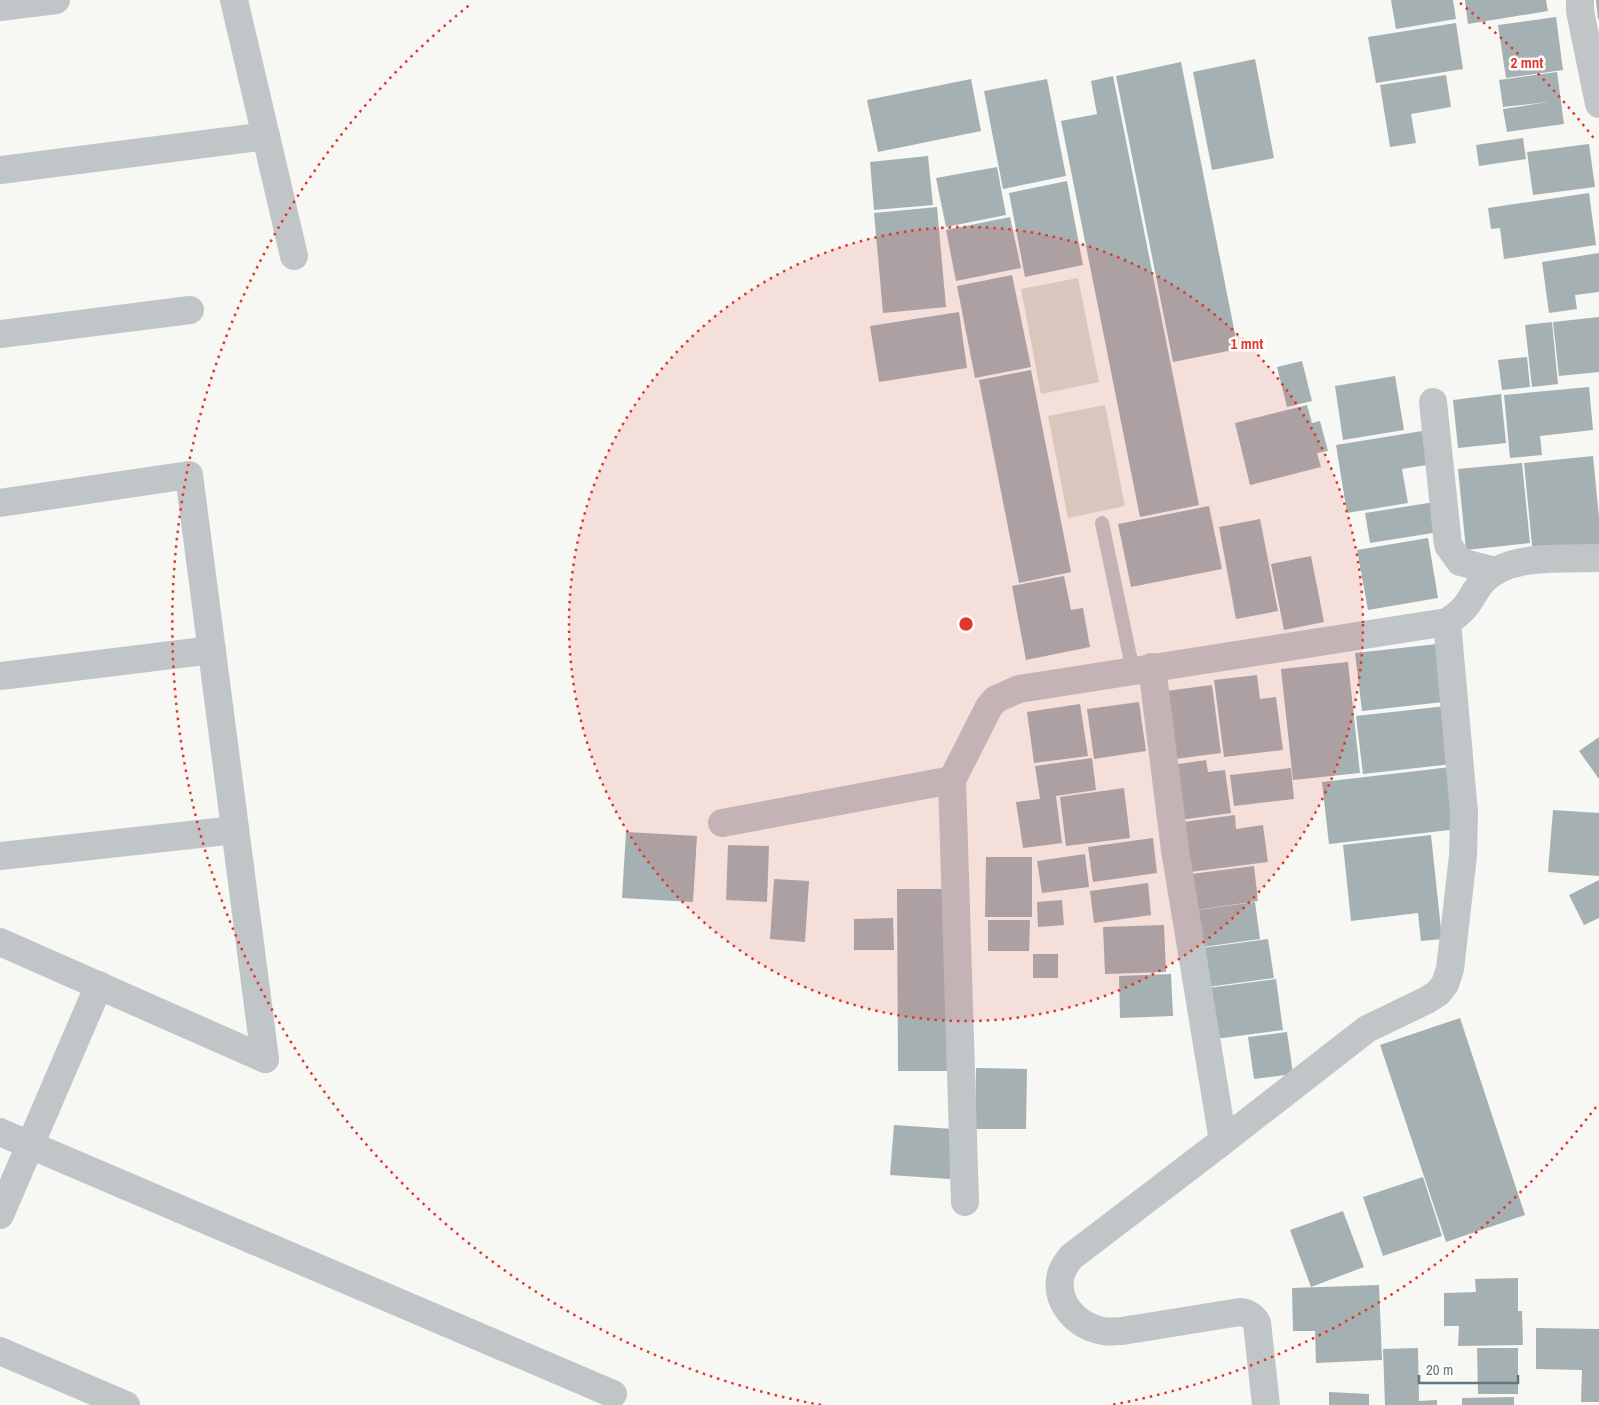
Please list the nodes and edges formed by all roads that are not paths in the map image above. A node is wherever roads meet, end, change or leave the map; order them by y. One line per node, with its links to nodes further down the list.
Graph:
1 (56, 0): 4 (street)
2 (234, 0): 6 (street)
3 (1580, 0): 5 (street)
4 (0, 7)
5 (1599, 104)
6 (266, 136): 7 (street); 8 (street)
7 (0, 170)
8 (294, 256)
9 (190, 310): 10 (street)
10 (0, 334)
11 (1433, 402): 15 (street)
12 (0, 503): 17 (street)
13 (1102, 522): 18 (lane)
14 (1599, 558): 15 (street)
15 (1496, 571): 16 (street)
16 (1447, 622): 18 (street); 27 (street)
17 (212, 650): 19 (street); 22 (street)
18 (1142, 669): 20 (street); 27 (street)
19 (0, 676)
20 (952, 780): 21 (street); 29 (street)
21 (722, 823)
22 (235, 830): 23 (street); 25 (street)
23 (0, 856)
24 (0, 942): 25 (street)
25 (98, 985): 28 (street)
26 (0, 1132): 28 (street)
27 (1223, 1141): 34 (street)
28 (30, 1144): 30 (street); 32 (street)
29 (965, 1202)
30 (0, 1215)
31 (0, 1350): 33 (street)
32 (612, 1394)
33 (126, 1405)
34 (1266, 1405)

